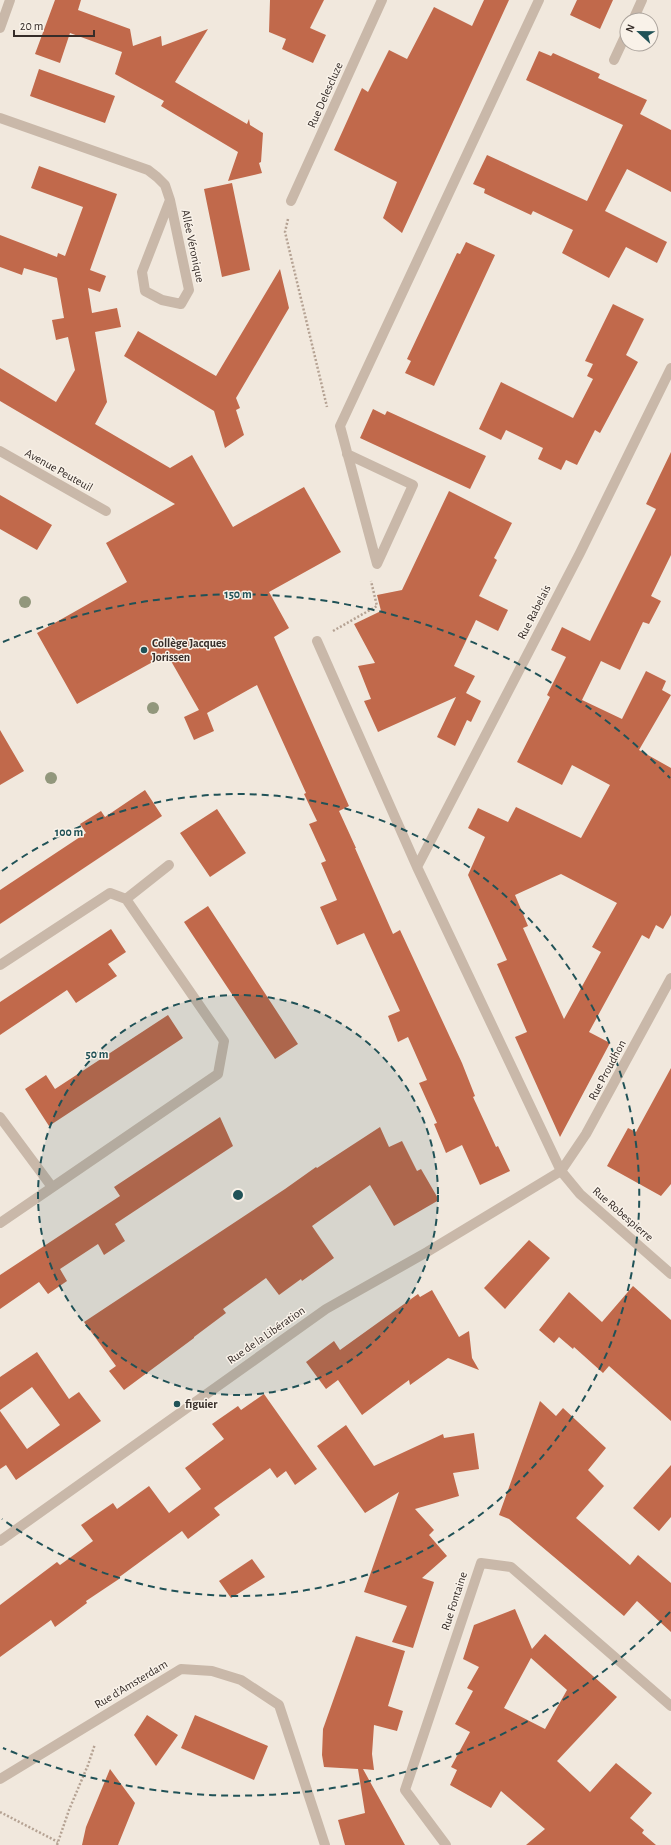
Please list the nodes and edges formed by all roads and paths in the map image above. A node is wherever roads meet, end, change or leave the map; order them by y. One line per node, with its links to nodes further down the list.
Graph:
1 (10, 0): 6 (street)
2 (382, 0): 11 (street, Rue Delescluze)
3 (539, 0): 14 (street)
4 (642, 0): 5 (street)
5 (637, 12)
6 (0, 28)
7 (619, 49): 8 (street)
8 (614, 60)
9 (0, 118): 10 (street, Allée Véronique)
10 (170, 200): 10 (street, Allée Véronique)
11 (291, 201)
12 (671, 368): 18 (street, Rue Rabelais)
13 (0, 452): 15 (street, Avenue Peuteuil)
14 (347, 454): 14 (street)
15 (106, 511)
16 (317, 641): 18 (street, Rue Robespierre)
17 (169, 865): 19 (street)
18 (417, 867): 23 (street, Rue Robespierre)
19 (126, 899): 20 (street); 24 (street)
20 (0, 965)
21 (671, 978): 23 (street, Rue Proudhon)
22 (0, 1117): 24 (street)
23 (561, 1171): 26 (street, Rue Robespierre); 27 (street, Rue de la Libération)
24 (52, 1187): 25 (street)
25 (0, 1223)
26 (671, 1274)
27 (0, 1541)
28 (671, 1706): 34 (street, Rue Fontaine)
29 (104, 1715): 30 (street, Rue d'Amsterdam); 32 (path); 33 (street, Rue d'Amsterdam)
30 (0, 1779)
31 (0, 1812): 32 (path)
32 (58, 1844)
33 (325, 1845)
34 (446, 1845)

